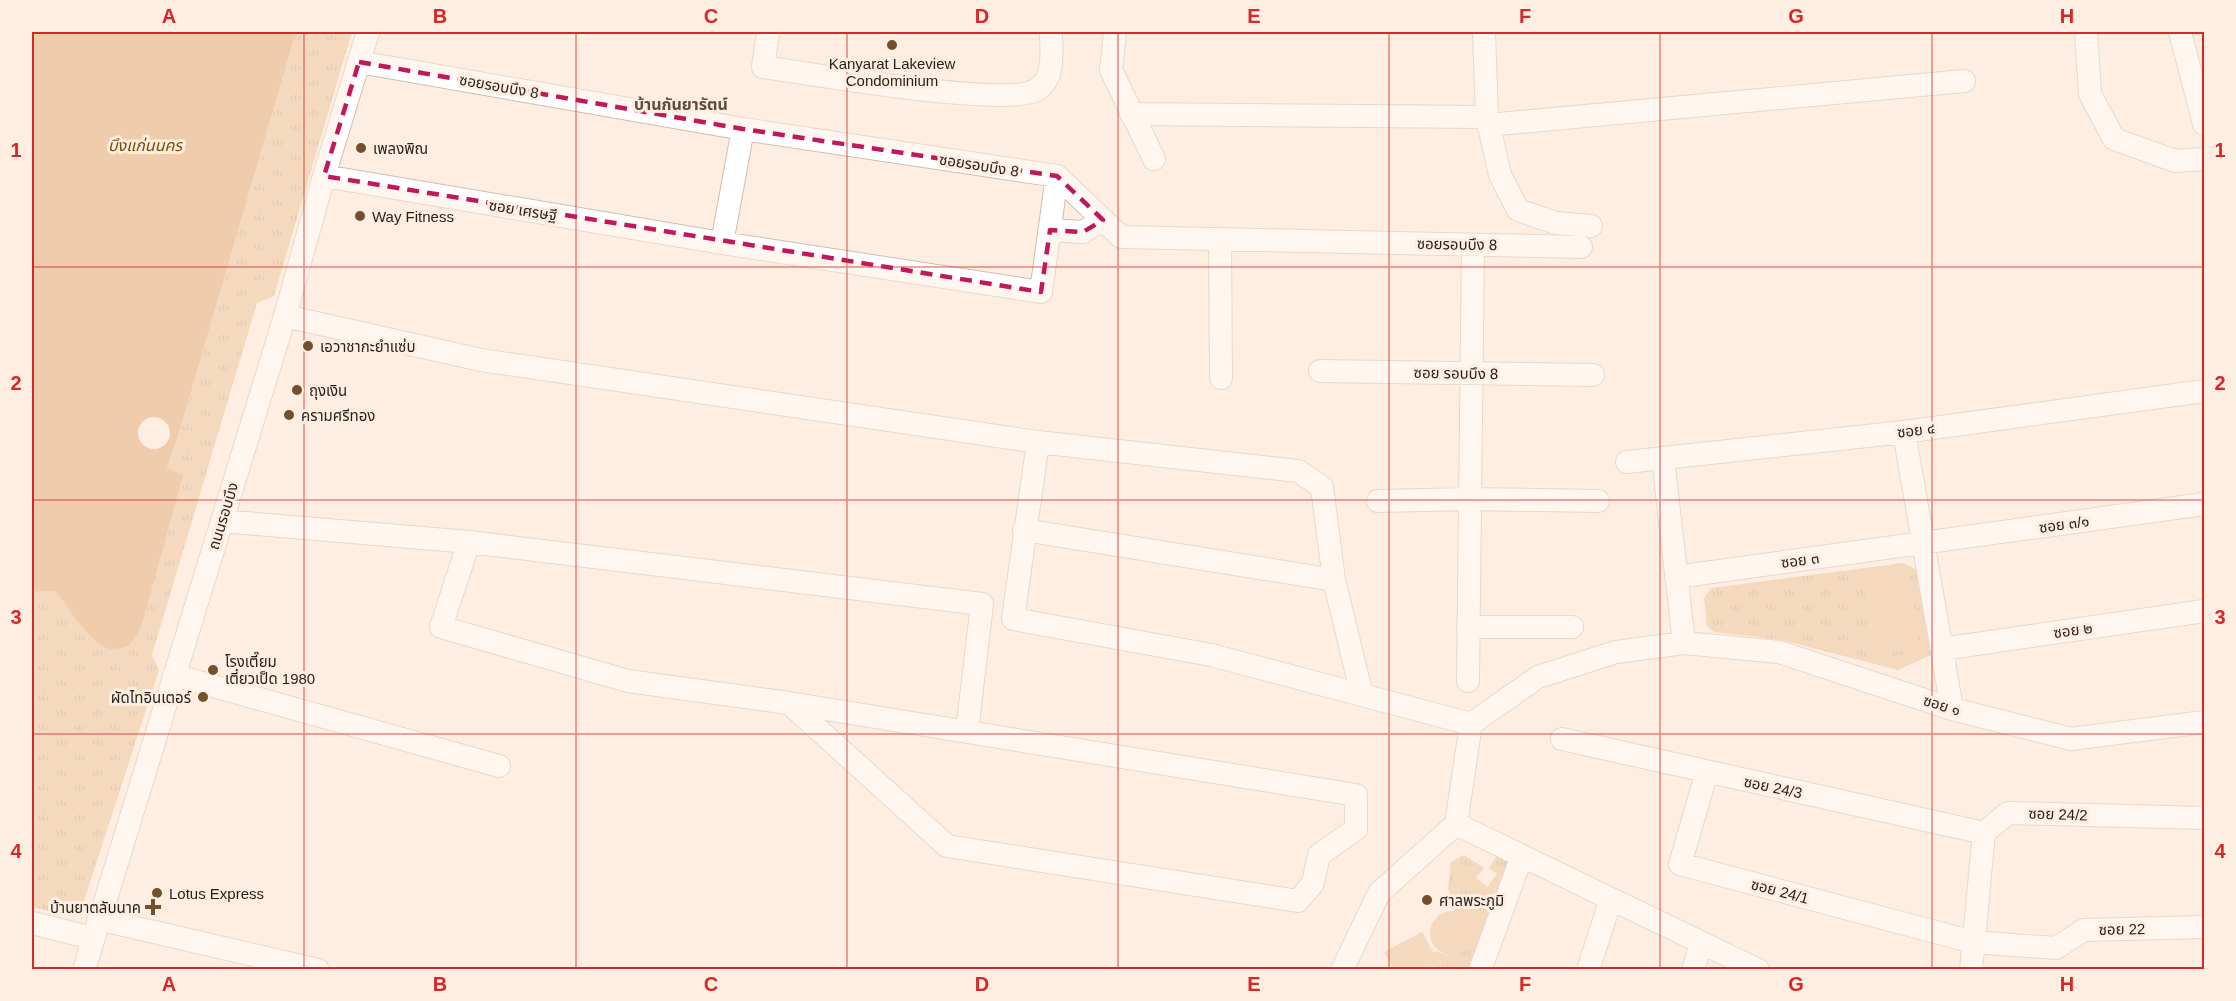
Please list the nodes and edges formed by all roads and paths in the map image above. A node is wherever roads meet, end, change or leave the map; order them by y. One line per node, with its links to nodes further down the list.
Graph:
1 (368, 32): 8 (street, ถนนรอบบึง)
2 (768, 32): 3 (street)
3 (1051, 32)
4 (1115, 32): 10 (street)
5 (1484, 32): 11 (street)
6 (2086, 32): 15 (street)
7 (2180, 32): 12 (street)
8 (359, 62): 13 (street, ซอยรอบบึง 8); 16 (street, ถนนรอบบึง)
9 (1964, 81): 11 (street)
10 (1131, 114): 11 (street); 14 (street)
11 (1488, 121): 19 (street)
12 (2205, 124)
13 (743, 129): 17 (street, ซอยรอบบึง 8); 22 (street)
14 (1154, 159)
15 (2205, 159)
16 (324, 176): 22 (street, ซอย เศรษฐี); 25 (street, ถนนรอบบึง)
17 (1057, 176): 18 (street, ซอยรอบบึง 8); 20 (street)
18 (1102, 220): 20 (street); 21 (street, ซอยรอบบึง 8)
19 (1591, 226)
20 (1050, 231): 22 (street, ซอย เศรษฐี)
21 (1220, 240): 23 (street, ซอยรอบบึง 8); 29 (street)
22 (722, 243)
23 (1473, 245): 24 (street, ซอยรอบบึง 8); 27 (street)
24 (1581, 247)
25 (285, 316): 32 (street); 39 (street, ถนนรอบบึง)
26 (1320, 371): 27 (street, ซอย รอบบึง 8)
27 (1472, 373): 28 (street, ซอย รอบบึง 8); 35 (street)
28 (1593, 375)
29 (1221, 378)
30 (2205, 391): 31 (street, ซอย ๔)
31 (1904, 432): 33 (street, ซอย ๔); 42 (street)
32 (1038, 442): 40 (street); 44 (street)
33 (1663, 459): 34 (street, ซอย ๔); 43 (street)
34 (1627, 462)
35 (1470, 499): 36 (street); 37 (street); 46 (street)
36 (1378, 501)
37 (1598, 501)
38 (2205, 504): 42 (street, ซอย ๓/๑)
39 (222, 521): 41 (street); 50 (street, ถนนรอบบึง)
40 (1024, 530): 44 (street); 52 (street)
41 (468, 542): 53 (street); 57 (street)
42 (1924, 544): 43 (street, ซอย ๓); 49 (street)
43 (1676, 577): 48 (street)
44 (1334, 580): 52 (street)
45 (2205, 611): 49 (street, ซอย ๒)
46 (1468, 627): 47 (street); 51 (street)
47 (1572, 627)
48 (1684, 644): 54 (street, ซอย ๑); 56 (street, ซอย ๑)
49 (1942, 649): 54 (street)
50 (174, 675): 59 (street); 68 (street, ถนนรอบบึง)
51 (1468, 681)
52 (1362, 695): 56 (street)
53 (789, 703): 57 (street); 57 (street)
54 (1952, 709): 55 (street, ซอย ๑)
55 (2205, 722)
56 (1472, 724): 62 (street)
57 (967, 731)
58 (1562, 739): 60 (street, ซอย 24/3)
59 (499, 766)
60 (1707, 772): 63 (street, ซอย 24/3); 69 (street, ซอย 24/1)
61 (2205, 818): 63 (street, ซอย 24/2)
62 (1455, 824): 64 (street); 73 (street)
63 (1984, 833): 69 (street)
64 (1522, 856): 65 (street); 74 (street)
65 (1611, 899): 70 (street); 75 (street)
66 (32, 922): 68 (street)
67 (2205, 927): 69 (street, ซอย 22)
68 (95, 929): 71 (street, ถนนรอบบึง); 72 (street)
69 (1972, 942): 78 (street)
70 (1701, 944): 76 (street); 77 (street)
71 (84, 969)
72 (318, 969)
73 (1342, 969)
74 (1480, 969)
75 (1588, 969)
76 (1693, 969)
77 (1758, 969)
78 (1971, 969)

